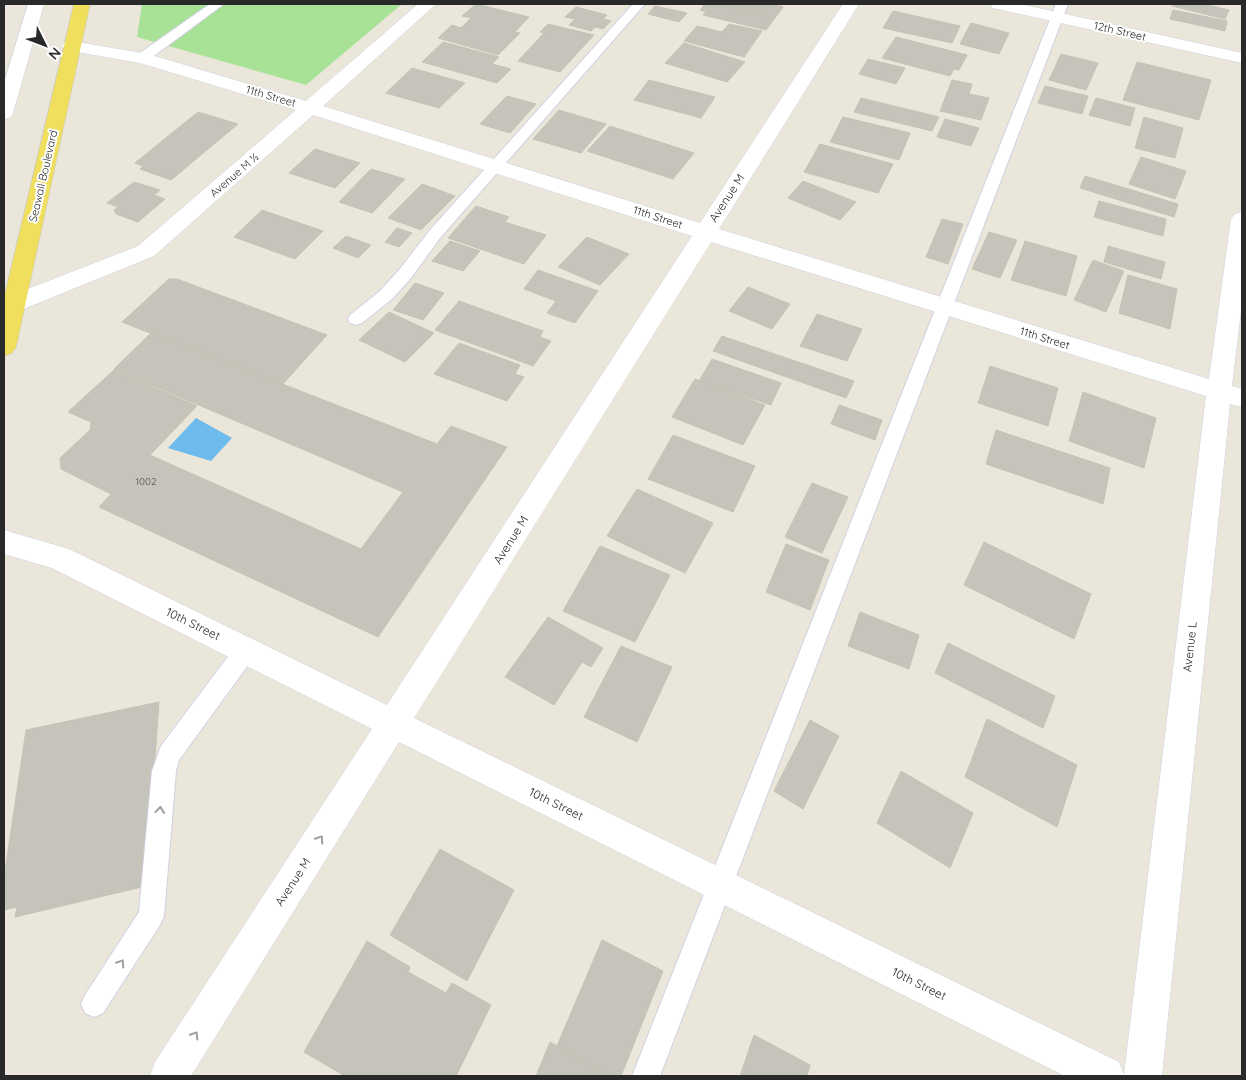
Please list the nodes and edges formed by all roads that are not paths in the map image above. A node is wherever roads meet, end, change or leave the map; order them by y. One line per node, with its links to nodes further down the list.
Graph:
1 (36, 4): 13 (street)
2 (82, 4): 9 (main road, Seawall Boulevard)
3 (218, 4): 10 (lane)
4 (428, 4): 12 (street, Avenue M ½)
5 (639, 4): 14 (lane)
6 (852, 4): 16 (street, Avenue M)
7 (998, 4): 8 (street, 12th Street)
8 (1060, 10): 11 (street, 12th Street); 18 (lane)
9 (71, 46): 10 (street, 11th Street); 17 (main road, Seawall Boulevard)
10 (142, 58): 12 (street, 11th Street)
11 (1242, 58)
12 (310, 108): 14 (street, 11th Street); 17 (street, Avenue M ½)
13 (4, 112)
14 (498, 166): 16 (street, 11th Street); 19 (lane)
15 (1242, 219): 21 (street, Avenue L)
16 (705, 232): 18 (street, 11th Street); 24 (street, Avenue M)
17 (13, 304): 20 (main road, Seawall Boulevard)
18 (943, 307): 21 (street, 11th Street); 25 (lane)
19 (356, 319)
20 (4, 348)
21 (1230, 394): 30 (street, Avenue L)
22 (4, 542): 23 (street, 10th Street)
23 (246, 650): 24 (street, 10th Street); 26 (lane, one-way to 23)
24 (394, 724): 25 (street, 10th Street); 27 (street, Avenue M, one-way to 24)
25 (719, 885): 28 (lane); 29 (street, 10th Street)
26 (94, 1004)
27 (168, 1076)
28 (646, 1076)
29 (1105, 1076)
30 (1143, 1076)

